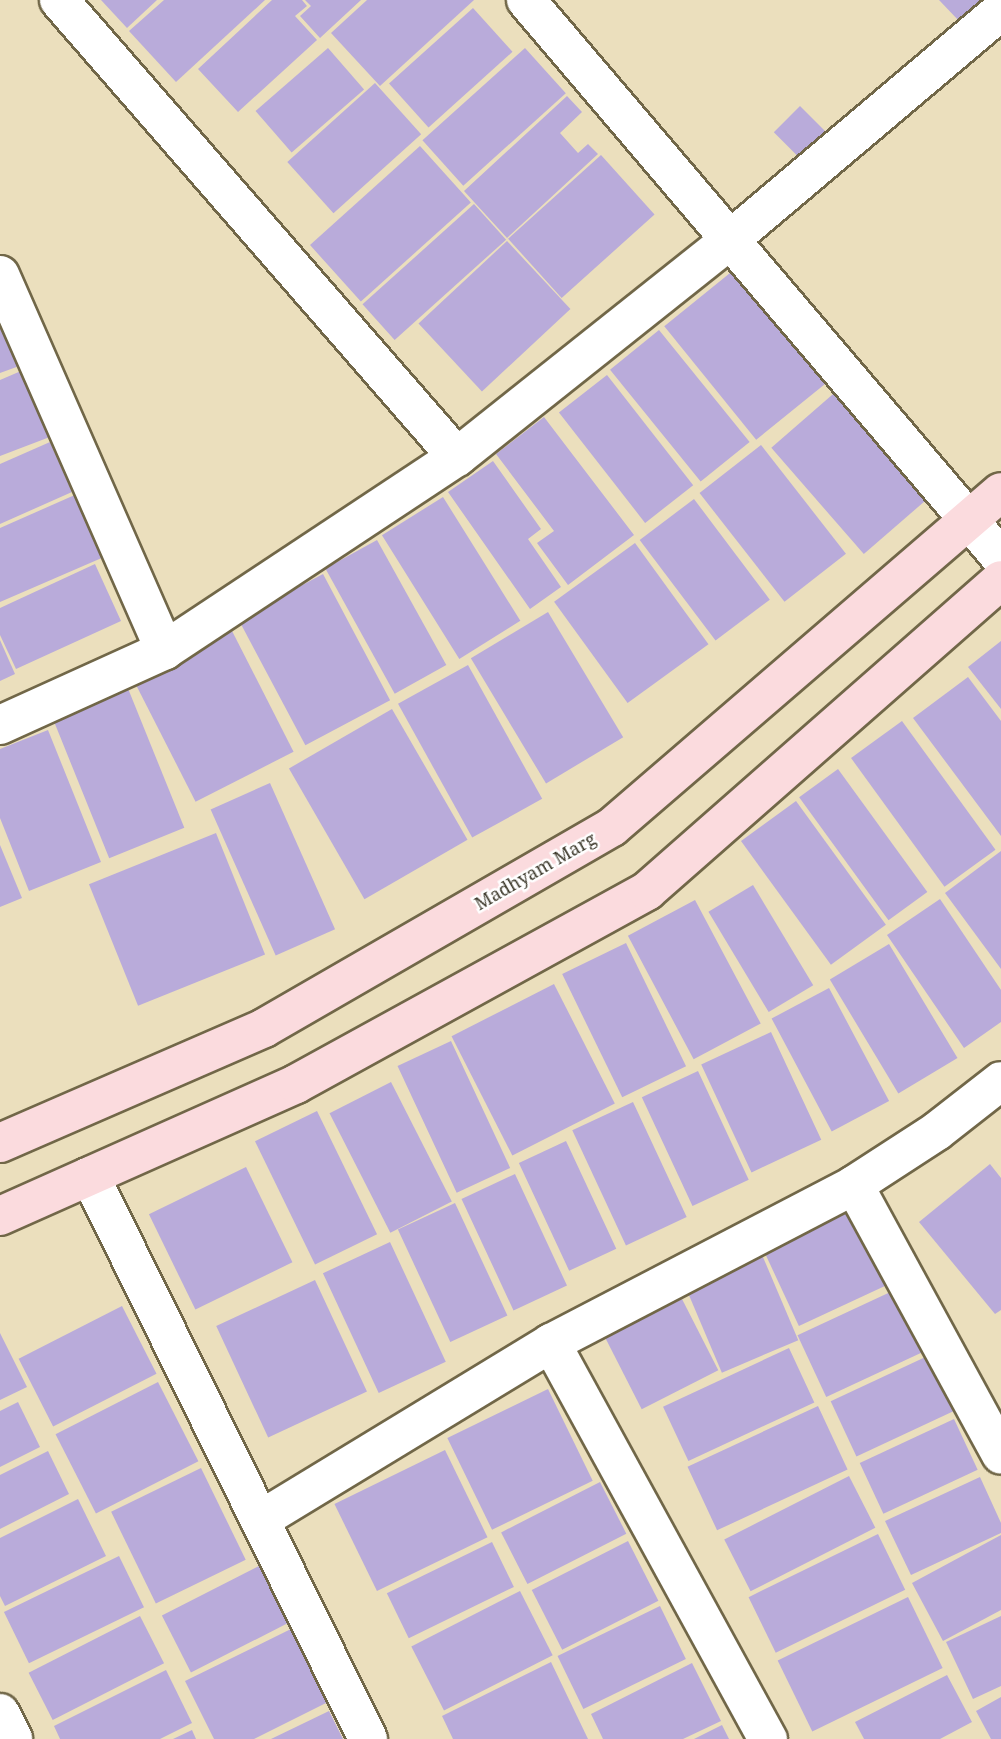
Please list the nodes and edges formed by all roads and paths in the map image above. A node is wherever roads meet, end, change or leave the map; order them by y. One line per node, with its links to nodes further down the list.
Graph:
1 (59, 0): 6 (street)
2 (526, 0): 4 (street)
3 (1001, 11): 4 (street)
4 (732, 239): 6 (street); 8 (street)
5 (0, 275): 11 (street)
6 (457, 457): 11 (street)
7 (1001, 492): 8 (street, Madhyam Marg)
8 (968, 520): 9 (street); 14 (street, Madhyam Marg)
9 (1001, 558)
10 (1001, 580): 15 (street)
11 (165, 650): 12 (street)
12 (0, 725)
13 (1001, 1081): 16 (street)
14 (0, 1143)
15 (90, 1176): 17 (street); 20 (street)
16 (854, 1185): 18 (street); 19 (street)
17 (0, 1216)
18 (551, 1343): 20 (street); 24 (street)
19 (1001, 1455)
20 (260, 1520): 23 (street)
21 (0, 1713): 22 (street)
22 (13, 1739)
23 (368, 1739)
24 (768, 1739)

